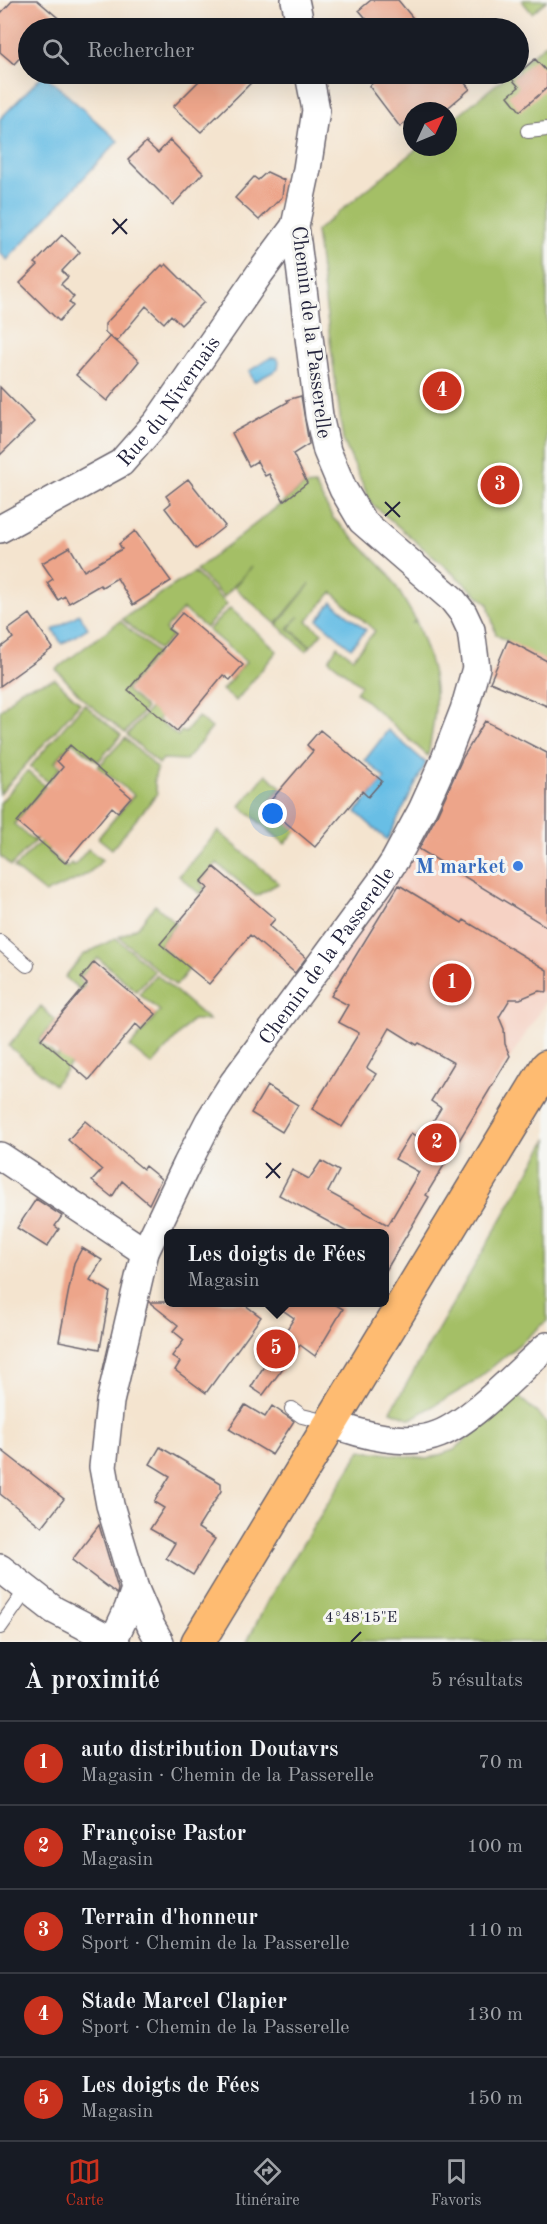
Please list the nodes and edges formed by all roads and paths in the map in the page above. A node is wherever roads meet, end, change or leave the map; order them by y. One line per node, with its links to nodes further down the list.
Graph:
1 (295, 0): 2 (street)
2 (299, 18)
3 (311, 84): 6 (street, Chemin de la Passerelle)
4 (547, 129): 5 (lane)
5 (528, 131)
6 (295, 226): 7 (street, Rue du Nivernais); 12 (street, Chemin de la Passerelle)
7 (0, 529)
8 (0, 942): 9 (lane)
9 (27, 965)
10 (547, 1067): 15 (main road)
11 (0, 1156): 12 (street)
12 (145, 1252): 17 (street, Chemin de la Passerelle)
13 (547, 1346): 15 (street)
14 (292, 1409): 15 (lane)
15 (331, 1423): 22 (main road)
16 (0, 1568): 18 (street)
17 (135, 1588): 20 (street); 21 (street, Chemin de la Passerelle)
18 (27, 1589): 19 (lane); 20 (street)
19 (0, 1627)
20 (115, 1641)
21 (160, 1642)
22 (198, 1642)

